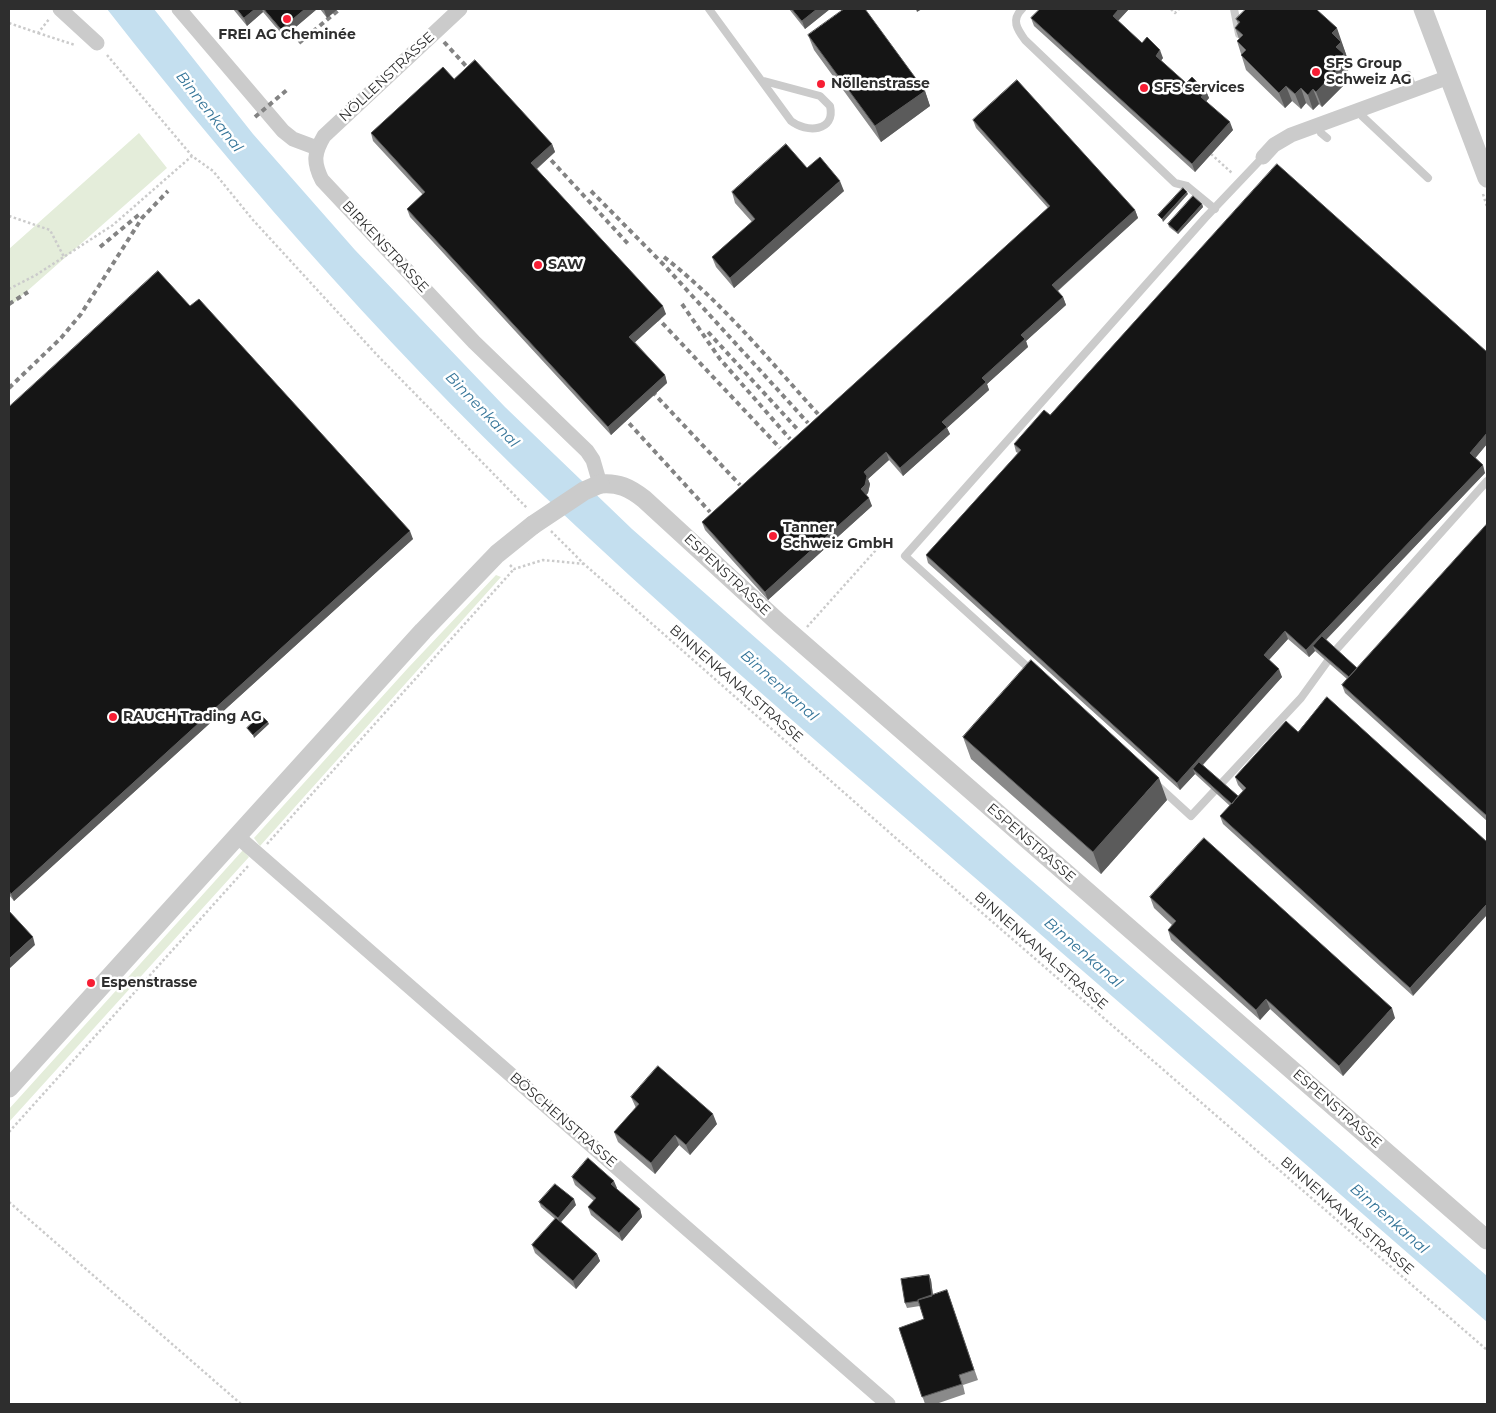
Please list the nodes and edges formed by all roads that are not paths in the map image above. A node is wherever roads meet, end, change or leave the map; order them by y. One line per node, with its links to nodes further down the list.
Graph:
1 (60, 9): 9 (street)
2 (179, 9): 15 (street)
3 (460, 9): 15 (street, NÖLLENSTRASSE)
4 (709, 9): 11 (lane)
5 (1022, 9): 19 (lane)
6 (1423, 9): 10 (street)
7 (1237, 12): 8 (lane)
8 (1239, 36)
9 (97, 47)
10 (1449, 77): 12 (street); 18 (street)
11 (764, 81): 11 (lane)
12 (1359, 110): 13 (street); 17 (lane)
13 (1318, 125): 14 (lane); 16 (street)
14 (1327, 138)
15 (317, 148): 21 (street, BIRKENSTRASSE)
16 (1263, 156): 19 (lane)
17 (1428, 178)
18 (1487, 178)
19 (1215, 209): 22 (lane)
20 (1487, 482): 23 (lane)
21 (609, 484): 24 (street, bridge); 26 (street, ESPENSTRASSE)
22 (1037, 676)
23 (1147, 776)
24 (237, 836): 25 (street); 27 (street, BÖSCHENSTRASSE)
25 (9, 1088)
26 (1487, 1240)
27 (888, 1404)

